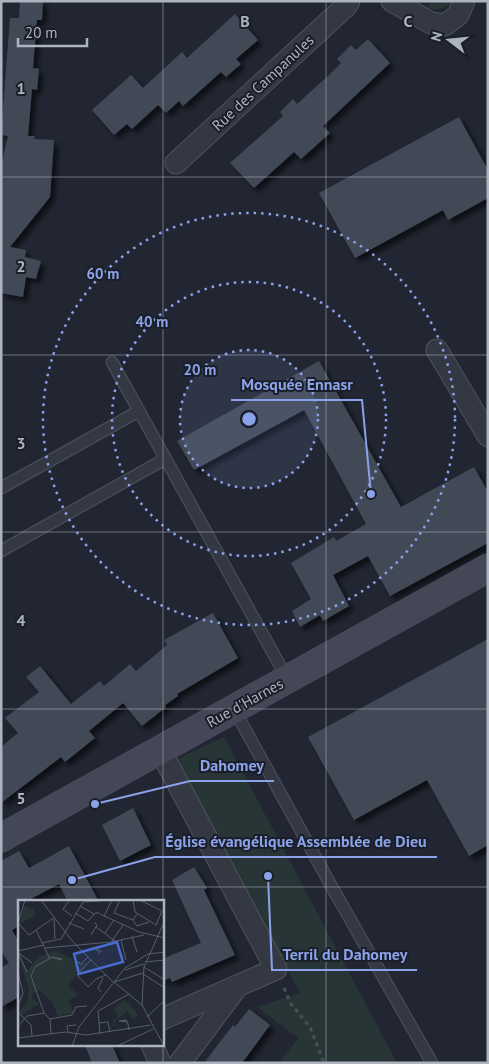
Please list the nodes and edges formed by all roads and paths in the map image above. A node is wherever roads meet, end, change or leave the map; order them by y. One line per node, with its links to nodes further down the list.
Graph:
1 (349, 1): 4 (street, Rue des Campanules)
2 (392, 1): 3 (street)
3 (464, 1)
4 (176, 163)
5 (437, 350): 8 (street)
6 (112, 362): 7 (lane)
7 (139, 411): 9 (lane); 10 (lane)
8 (488, 436)
9 (165, 459): 11 (lane); 13 (lane)
10 (1, 488)
11 (1, 552)
12 (488, 568): 13 (main road, Rue d'Harnes)
13 (288, 680): 14 (main road, Rue d'Harnes)
14 (234, 709): 15 (main road, Rue d'Harnes); 24 (lane)
15 (160, 750): 16 (main road, Rue d'Harnes); 17 (street)
16 (1, 838)
17 (276, 969): 18 (street); 23 (path)
18 (238, 986): 19 (street); 22 (street)
19 (164, 1018)
20 (152, 1046): 21 (street)
21 (160, 1063)
22 (180, 1063)
23 (324, 1063)
24 (432, 1063)

